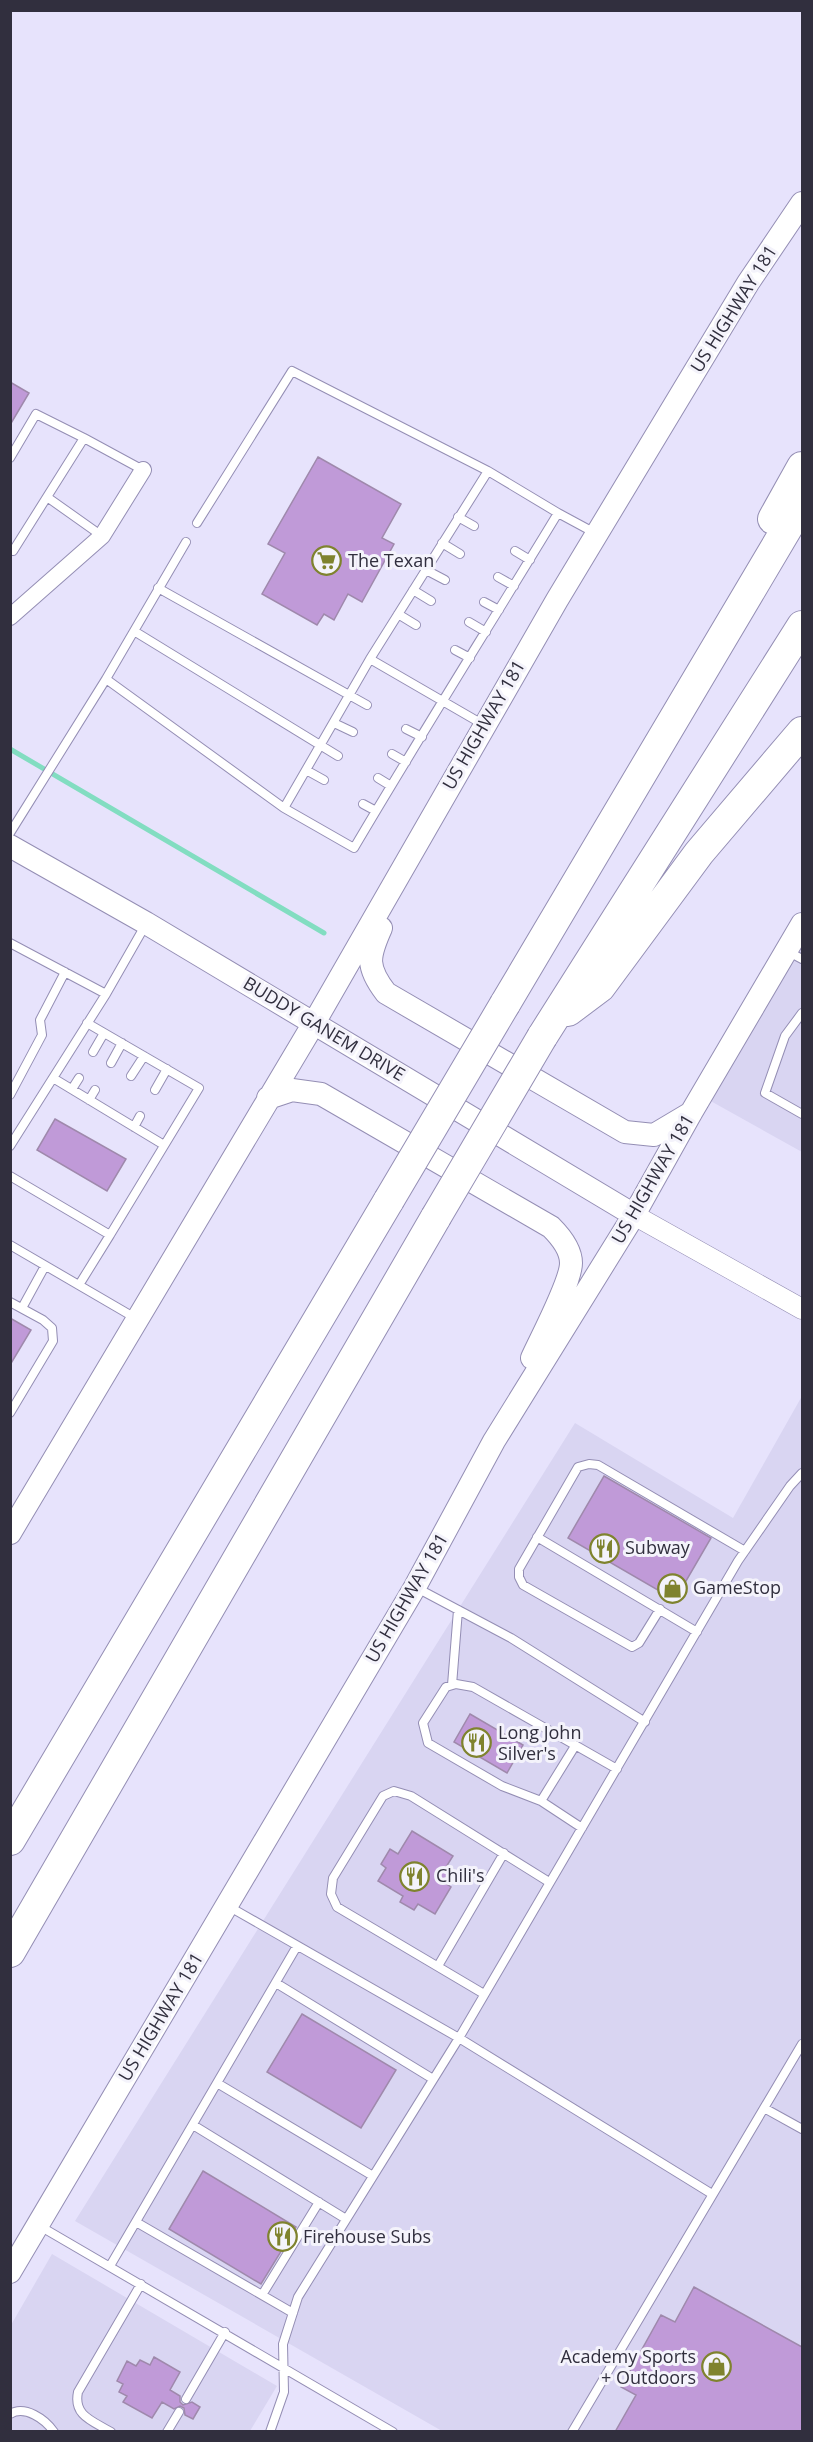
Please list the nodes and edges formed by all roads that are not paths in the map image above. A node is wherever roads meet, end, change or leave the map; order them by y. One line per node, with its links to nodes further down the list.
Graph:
1 (802, 202): 13 (main road, US HIGHWAY 181)
2 (84, 438): 3 (lane); 5 (lane); 7 (lane)
3 (10, 458)
4 (802, 467): 27 (highway)
5 (143, 470): 14 (street)
6 (488, 471): 9 (lane); 10 (lane); 11 (lane)
7 (47, 497): 14 (lane); 18 (lane)
8 (802, 503): 27 (highway)
9 (558, 513): 13 (lane); 20 (lane)
10 (458, 517): 12 (lane); 16 (lane)
11 (198, 523)
12 (474, 526)
13 (596, 534): 46 (main road, US HIGHWAY 181)
14 (102, 536): 32 (street)
15 (186, 542): 25 (lane)
16 (442, 543): 19 (lane); 21 (lane)
17 (515, 551): 20 (lane)
18 (11, 552)
19 (460, 554)
20 (530, 560): 24 (lane)
21 (426, 570): 23 (lane); 26 (lane)
22 (498, 577): 24 (lane)
23 (445, 580)
24 (514, 586): 30 (lane)
25 (158, 588): 36 (lane); 42 (lane)
26 (413, 590): 28 (lane); 31 (lane)
27 (750, 591): 125 (highway, bridge)
28 (431, 601)
29 (484, 602): 30 (lane)
30 (499, 610): 37 (lane)
31 (398, 614): 34 (lane); 40 (lane)
32 (10, 617)
33 (469, 622): 37 (lane)
34 (416, 625)
35 (802, 626): 74 (highway)
36 (134, 631): 41 (lane); 51 (lane)
37 (486, 632): 39 (lane)
38 (455, 650): 39 (lane)
39 (470, 658): 43 (lane)
40 (370, 659): 42 (lane); 43 (lane)
41 (106, 679): 60 (lane); 62 (lane)
42 (350, 695): 44 (lane); 45 (lane)
43 (443, 702): 46 (lane); 50 (lane)
44 (367, 705)
45 (334, 723): 48 (lane); 51 (lane)
46 (484, 725): 63 (main road, US HIGHWAY 181)
47 (406, 729): 50 (lane)
48 (353, 732)
49 (802, 732): 74 (highway)
50 (422, 737): 54 (lane)
51 (320, 745): 53 (lane); 55 (lane)
52 (392, 754): 54 (lane)
53 (338, 756)
54 (406, 762): 58 (lane)
55 (306, 770): 57 (lane); 60 (lane)
56 (378, 778): 58 (lane)
57 (324, 780)
58 (391, 786): 61 (lane)
59 (363, 804): 61 (lane)
60 (284, 808): 61 (lane)
61 (376, 811)
62 (10, 833)
63 (418, 841): 73 (main road, US HIGHWAY 181); 92 (main road)
64 (10, 846): 65 (main road, BUDDY GANEM DRIVE)
65 (146, 923): 70 (lane); 73 (main road, BUDDY GANEM DRIVE)
66 (802, 924): 68 (main road, US HIGHWAY 181)
67 (10, 943): 69 (lane)
68 (794, 955): 92 (main road, US HIGHWAY 181)
69 (65, 972): 70 (lane); 87 (lane)
70 (106, 994): 72 (lane)
71 (802, 1013): 93 (lane)
72 (87, 1023): 75 (lane); 82 (lane)
73 (314, 1023): 88 (main road, US HIGHWAY 181); 99 (main road, BUDDY GANEM DRIVE)
74 (547, 1030): 130 (highway, bridge)
75 (104, 1033): 76 (lane); 77 (lane)
76 (123, 1043): 78 (lane); 79 (lane)
77 (93, 1052)
78 (144, 1056): 80 (lane); 81 (lane)
79 (111, 1063)
80 (168, 1069): 86 (lane); 97 (lane)
81 (131, 1076)
82 (53, 1078): 84 (lane); 96 (lane)
83 (79, 1078): 84 (lane)
84 (72, 1089): 89 (lane)
85 (95, 1090): 89 (lane)
86 (155, 1090)
87 (10, 1095)
88 (268, 1098): 107 (main road, US HIGHWAY 181); 109 (main road)
89 (89, 1100): 91 (lane)
90 (116, 1103): 91 (lane)
91 (110, 1113): 95 (lane)
92 (691, 1113): 99 (main road, US HIGHWAY 181)
93 (802, 1114)
94 (140, 1116): 95 (lane)
95 (134, 1127): 97 (lane)
96 (10, 1146)
97 (164, 1146): 100 (lane)
98 (10, 1176): 100 (lane)
99 (634, 1215): 106 (street); 109 (main road, US HIGHWAY 181)
100 (110, 1235): 103 (lane)
101 (10, 1245): 102 (lane)
102 (45, 1266): 103 (lane); 105 (lane)
103 (79, 1286): 107 (lane)
104 (10, 1302): 105 (lane)
105 (22, 1308): 108 (lane)
106 (802, 1309)
107 (137, 1319): 112 (main road, US HIGHWAY 181)
108 (10, 1413)
109 (494, 1441): 115 (main road, US HIGHWAY 181)
110 (799, 1477): 111 (lane); 114 (lane)
111 (802, 1488)
112 (10, 1533)
113 (537, 1537): 114 (lane); 116 (lane); 116 (lane)
114 (745, 1551): 118 (lane)
115 (415, 1587): 117 (lane); 128 (main road, US HIGHWAY 181)
116 (660, 1609): 118 (lane)
117 (458, 1610): 119 (lane); 120 (lane)
118 (697, 1632): 120 (lane)
119 (452, 1685): 121 (lane); 123 (lane)
120 (645, 1722): 122 (lane)
121 (575, 1746): 122 (lane); 123 (lane)
122 (617, 1770): 124 (lane)
123 (541, 1801): 124 (lane)
124 (582, 1828): 127 (lane)
125 (10, 1840)
126 (504, 1853): 127 (lane); 131 (lane); 131 (lane)
127 (549, 1882): 133 (lane)
128 (227, 1905): 129 (lane); 146 (main road, US HIGHWAY 181)
129 (297, 1946): 132 (lane); 134 (lane)
130 (10, 1952)
131 (438, 1966): 133 (lane)
132 (276, 1983): 136 (lane); 137 (lane)
133 (484, 1994): 134 (lane)
134 (459, 2038): 136 (lane); 142 (lane)
135 (802, 2044): 138 (lane)
136 (433, 2079): 141 (lane)
137 (217, 2083): 139 (lane); 141 (lane)
138 (764, 2108): 140 (lane); 142 (lane)
139 (193, 2125): 143 (lane); 145 (lane)
140 (802, 2129)
141 (373, 2176): 144 (lane)
142 (712, 2194): 162 (lane)
143 (319, 2202): 144 (lane); 150 (lane)
144 (346, 2219): 151 (lane)
145 (136, 2222): 147 (lane); 150 (lane)
146 (38, 2225): 147 (lane); 148 (main road, US HIGHWAY 181)
147 (110, 2266): 149 (lane)
148 (10, 2272)
149 (141, 2284): 152 (lane); 158 (lane)
150 (262, 2295): 151 (lane)
151 (293, 2313): 153 (lane)
152 (225, 2332): 153 (lane); 154 (lane)
153 (283, 2366): 160 (lane); 161 (lane)
154 (186, 2399)
155 (179, 2412): 159 (lane)
156 (10, 2414): 157 (lane)
157 (54, 2432)
158 (111, 2432)
159 (167, 2432)
160 (270, 2432)
161 (393, 2432)
162 (572, 2432)

